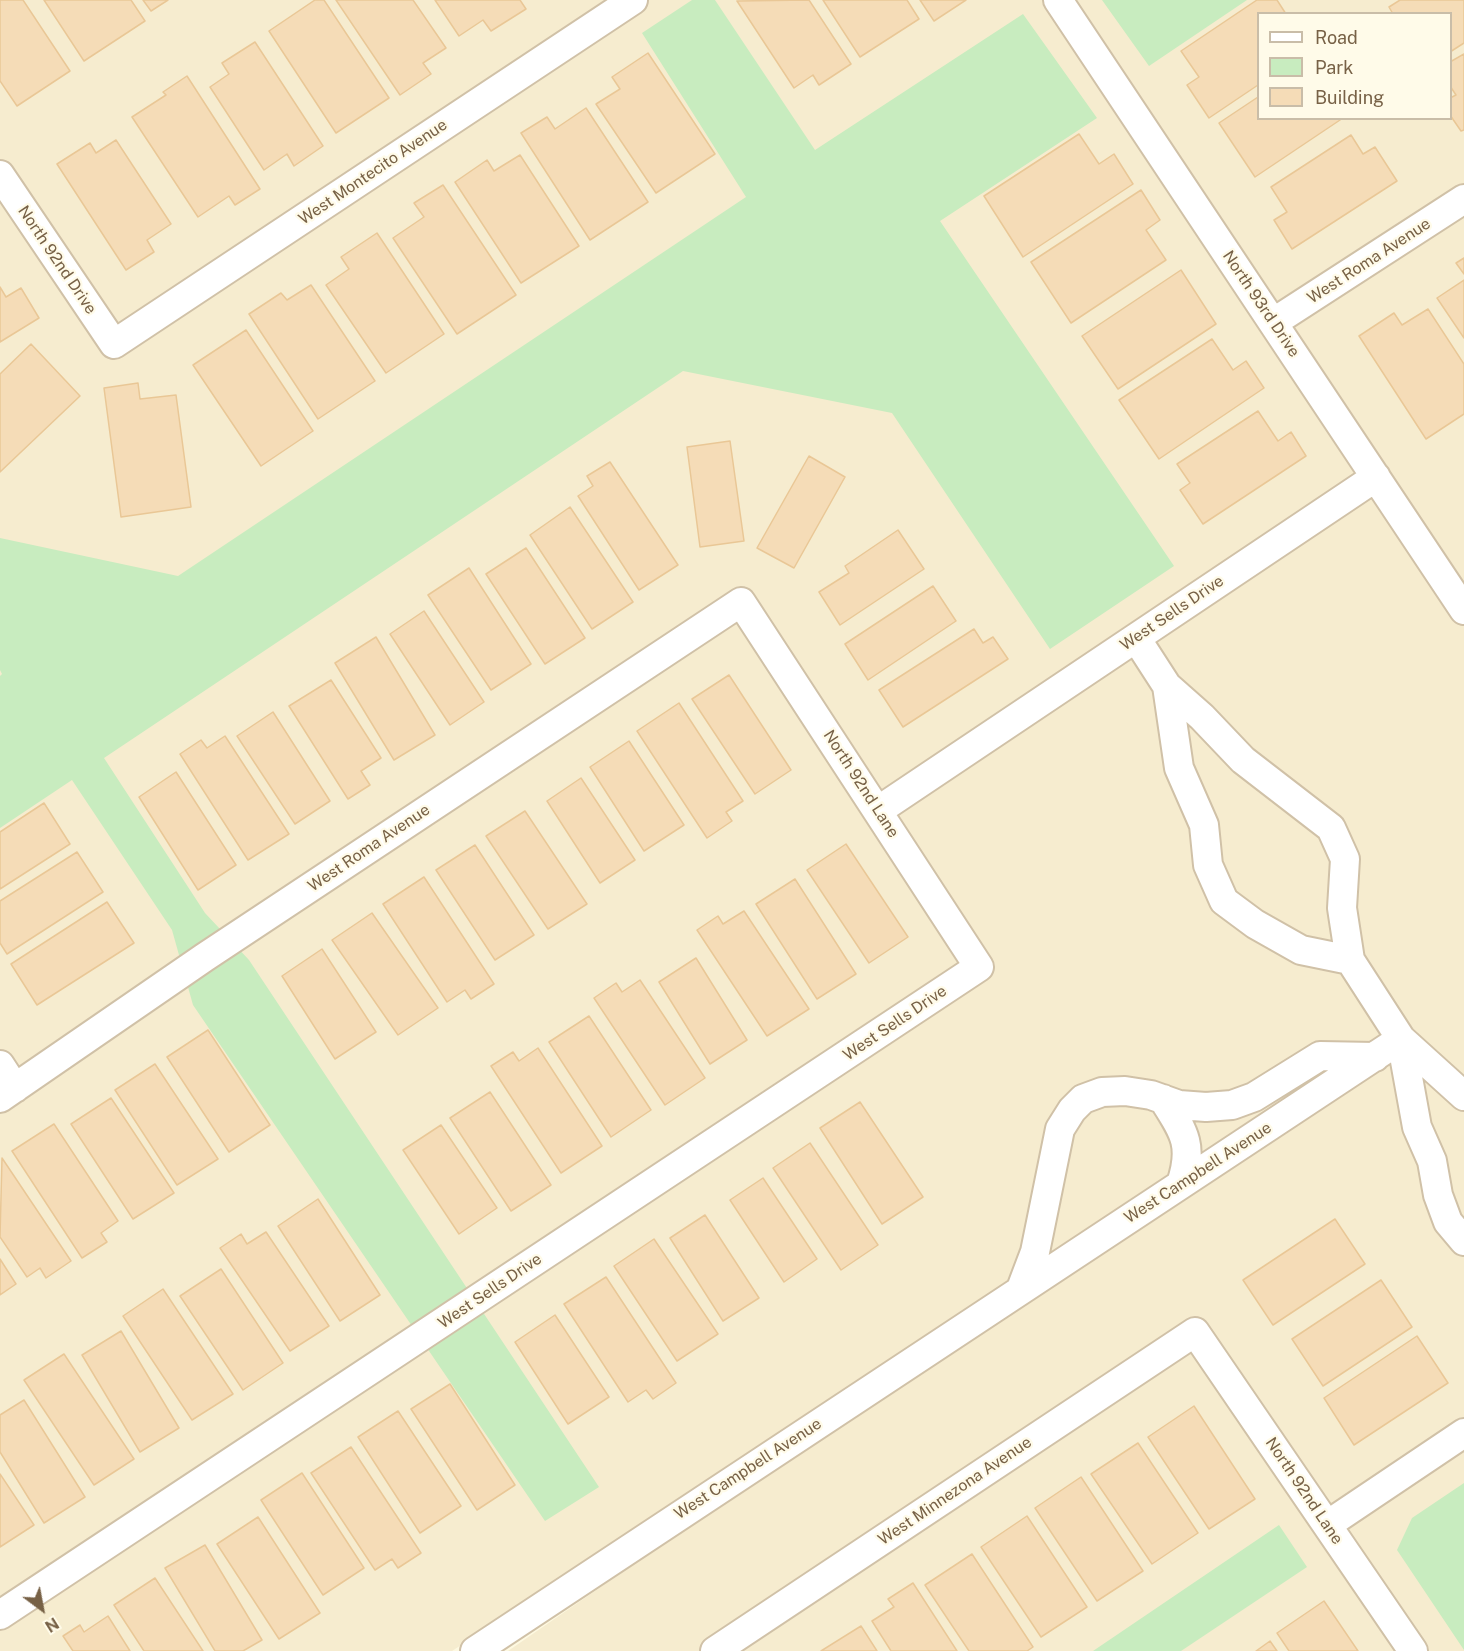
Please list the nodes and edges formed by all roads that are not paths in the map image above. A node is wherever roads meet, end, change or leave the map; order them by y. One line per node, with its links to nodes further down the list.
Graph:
1 (633, 0): 6 (street, West Montecito Avenue)
2 (1058, 0): 5 (street, North 93rd Drive)
3 (0, 175): 6 (street, North 92nd Drive)
4 (1464, 199): 5 (street, West Roma Avenue)
5 (1274, 322): 7 (street, North 93rd Drive)
6 (114, 344)
7 (1376, 477): 9 (street, North 93rd Drive); 10 (street, West Sells Drive)
8 (741, 602): 12 (street, North 92nd Lane); 17 (street, West Roma Avenue)
9 (1464, 610)
10 (1136, 638): 11 (street); 12 (street, West Sells Drive)
11 (1167, 686): 13 (street); 13 (street)
12 (879, 810): 14 (street, North 92nd Lane)
13 (1350, 960): 15 (street)
14 (979, 967): 26 (street, West Sells Drive)
15 (1401, 1039): 16 (street, West Campbell Avenue); 18 (street); 21 (street)
16 (1375, 1057): 19 (street, West Campbell Avenue); 20 (street, West Campbell Avenue)
17 (5, 1084)
18 (1464, 1096)
19 (1163, 1099): 20 (street); 22 (street, West Campbell Avenue)
20 (1181, 1184): 22 (street, West Campbell Avenue)
21 (1464, 1241)
22 (1021, 1289): 27 (street, West Campbell Avenue)
23 (1195, 1332): 25 (street, North 92nd Lane); 28 (street, West Minnezona Avenue)
24 (1464, 1433): 25 (street)
25 (1327, 1525): 29 (street, North 92nd Lane)
26 (0, 1615)
27 (475, 1651)
28 (715, 1651)
29 (1413, 1651)

